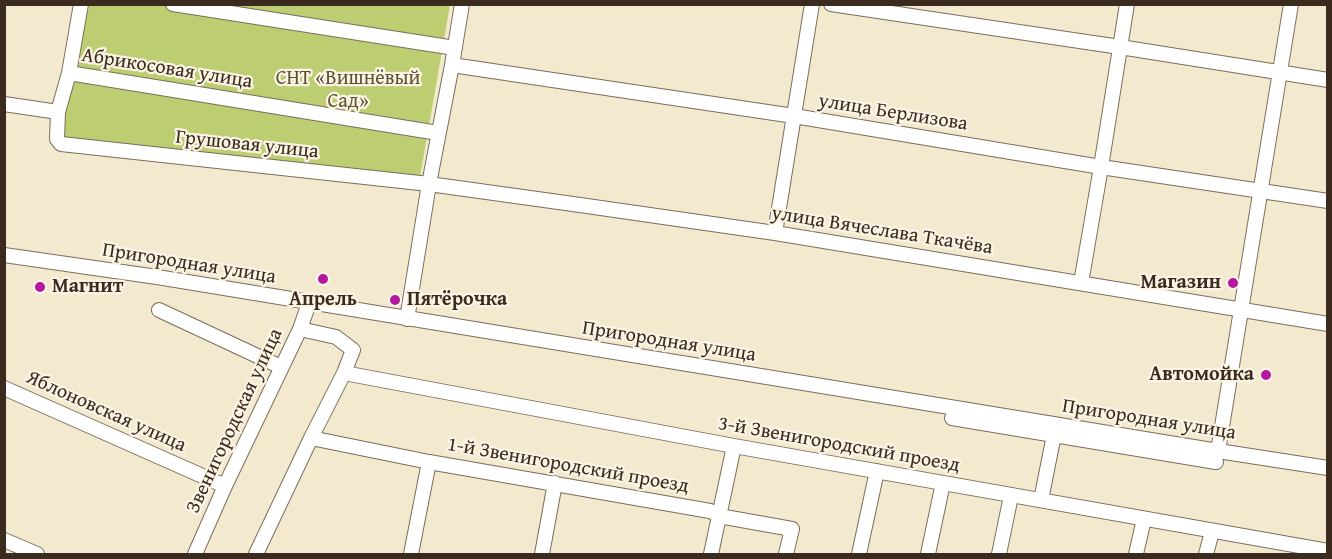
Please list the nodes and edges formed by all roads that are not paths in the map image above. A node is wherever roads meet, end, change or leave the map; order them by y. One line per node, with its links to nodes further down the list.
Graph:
1 (81, 4): 11 (street)
2 (173, 4): 9 (street)
3 (462, 4): 9 (street)
4 (812, 4): 16 (street)
5 (831, 4): 8 (street)
6 (1127, 4): 8 (street)
7 (1291, 4): 12 (street)
8 (1120, 47): 12 (street); 18 (street)
9 (455, 48): 10 (street)
10 (452, 65): 16 (street, улица Берлизова); 17 (street)
11 (69, 73): 15 (street); 17 (street, Абрикосовая улица)
12 (1280, 73): 13 (street); 20 (street)
13 (1328, 80)
14 (4, 104): 15 (street)
15 (58, 112): 19 (street, Грушовая улица)
16 (794, 116): 18 (street, улица Берлизова); 22 (street)
17 (438, 133): 19 (street)
18 (1101, 167): 20 (street, улица Берлизова); 24 (street)
19 (429, 184): 22 (street, улица Вячеслава Ткачёва); 28 (street)
20 (1260, 190): 21 (street, улица Берлизова); 27 (street)
21 (1328, 201)
22 (775, 233): 24 (street, улица Вячеслава Ткачёва)
23 (4, 255): 25 (street, Пригородная улица)
24 (1082, 283): 27 (street, улица Вячеслава Ткачёва)
25 (309, 303): 28 (street, Пригородная улица); 30 (street, Звенигородская улица)
26 (159, 310): 31 (street)
27 (1240, 310): 29 (street, улица Вячеслава Ткачёва); 38 (street)
28 (407, 319): 38 (street, Пригородная улица)
29 (1328, 324)
30 (300, 329): 31 (street, Звенигородская улица); 32 (street)
31 (281, 367): 44 (street, Звенигородская улица)
32 (344, 373): 36 (street); 37 (street, 3-й Звенигородский проезд)
33 (4, 388): 44 (street, Яблоновская улица)
34 (952, 418): 35 (street)
35 (1054, 435): 38 (street); 46 (street)
36 (311, 438): 39 (street, 1-й Звенигородский проезд); 55 (street)
37 (734, 446): 41 (street, 3-й Звенигородский проезд); 47 (street)
38 (1217, 456): 40 (street, Пригородная улица)
39 (429, 462): 42 (street, 1-й Звенигородский проезд); 56 (street)
40 (1328, 468)
41 (877, 471): 43 (street, 3-й Звенигородский проезд); 60 (street)
42 (555, 483): 47 (street, 1-й Звенигородский проезд); 57 (street)
43 (942, 483): 45 (street, 3-й Звенигородский проезд); 61 (street)
44 (225, 486): 54 (street, Звенигородская улица)
45 (1011, 496): 46 (street, 3-й Звенигородский проезд); 62 (street)
46 (1041, 500): 48 (street, 3-й Звенигородский проезд)
47 (719, 516): 58 (street); 59 (street, 1-й Звенигородский проезд)
48 (1144, 519): 49 (street, 3-й Звенигородский проезд); 63 (street)
49 (1212, 532): 51 (street, 3-й Звенигородский проезд); 64 (street)
50 (4, 540): 53 (street)
51 (1302, 551): 52 (street, 3-й Звенигородский проезд)
52 (1328, 551)
53 (37, 555)
54 (195, 555)
55 (256, 555)
56 (411, 555)
57 (542, 555)
58 (711, 555)
59 (786, 555)
60 (859, 555)
61 (928, 555)
62 (999, 555)
63 (1136, 555)
64 (1206, 555)

